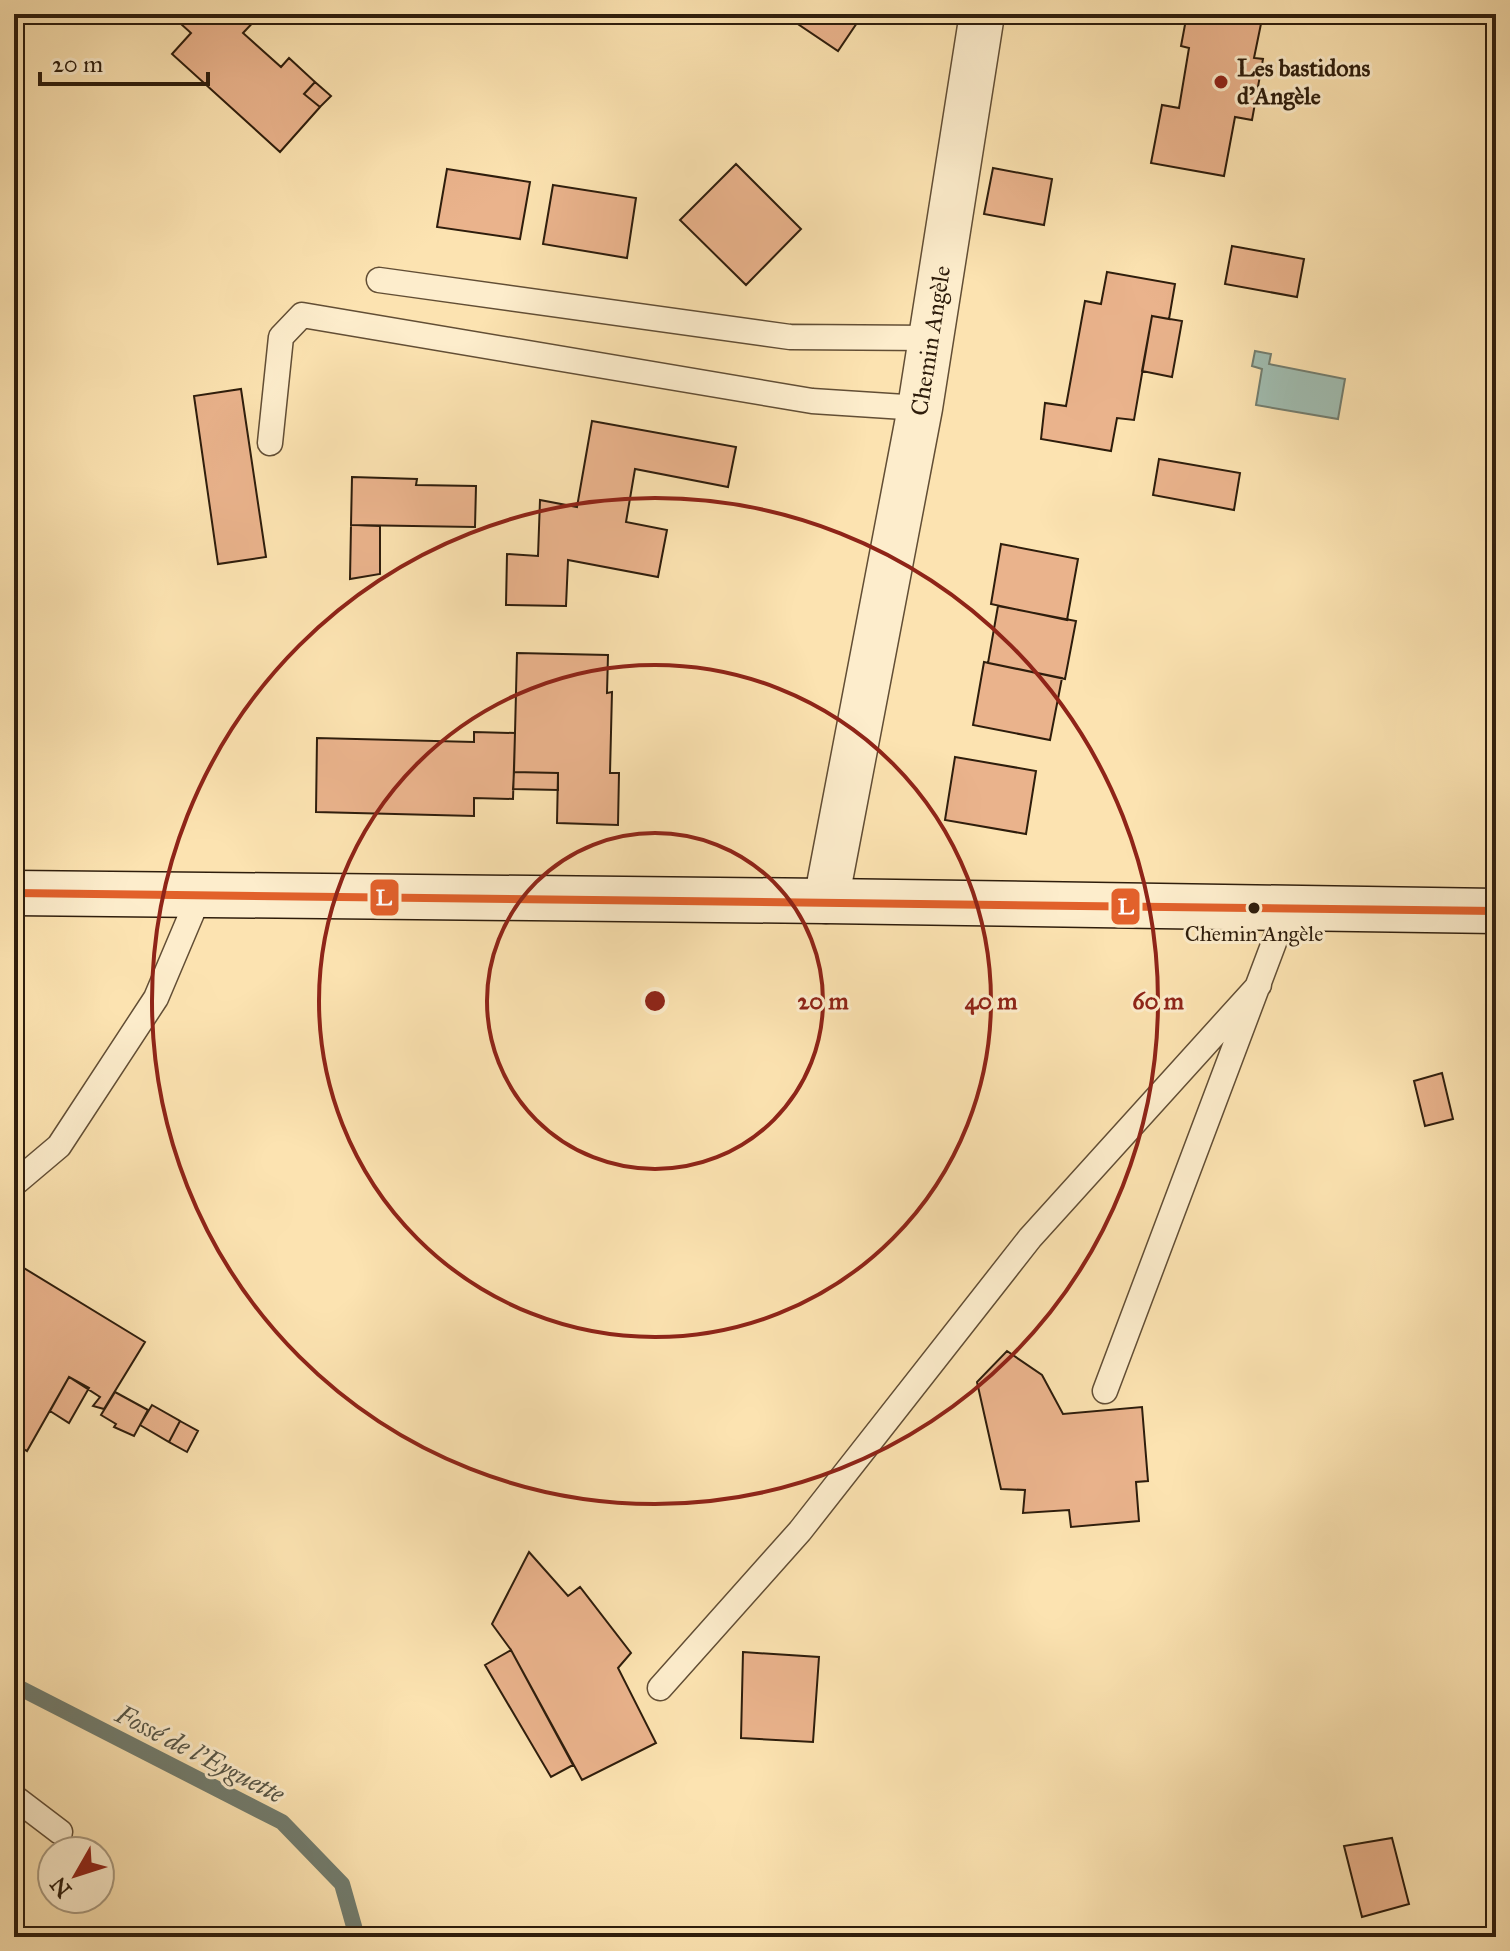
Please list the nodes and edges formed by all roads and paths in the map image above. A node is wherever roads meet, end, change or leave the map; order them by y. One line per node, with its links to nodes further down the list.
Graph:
1 (982, 14): 3 (main road, Chemin Angèle)
2 (379, 280): 3 (lane)
3 (931, 338): 4 (main road, Chemin Angèle)
4 (920, 408): 5 (lane); 8 (main road, Chemin Angèle)
5 (270, 443)
6 (14, 893): 7 (main road)
7 (200, 894): 8 (main road); 12 (lane)
8 (826, 901): 9 (main road)
9 (1287, 908): 10 (main road); 11 (lane)
10 (1496, 911)
11 (1259, 985): 13 (lane); 14 (lane)
12 (14, 1184)
13 (1105, 1391)
14 (660, 1688)
15 (14, 1797): 16 (lane)
16 (60, 1832)

